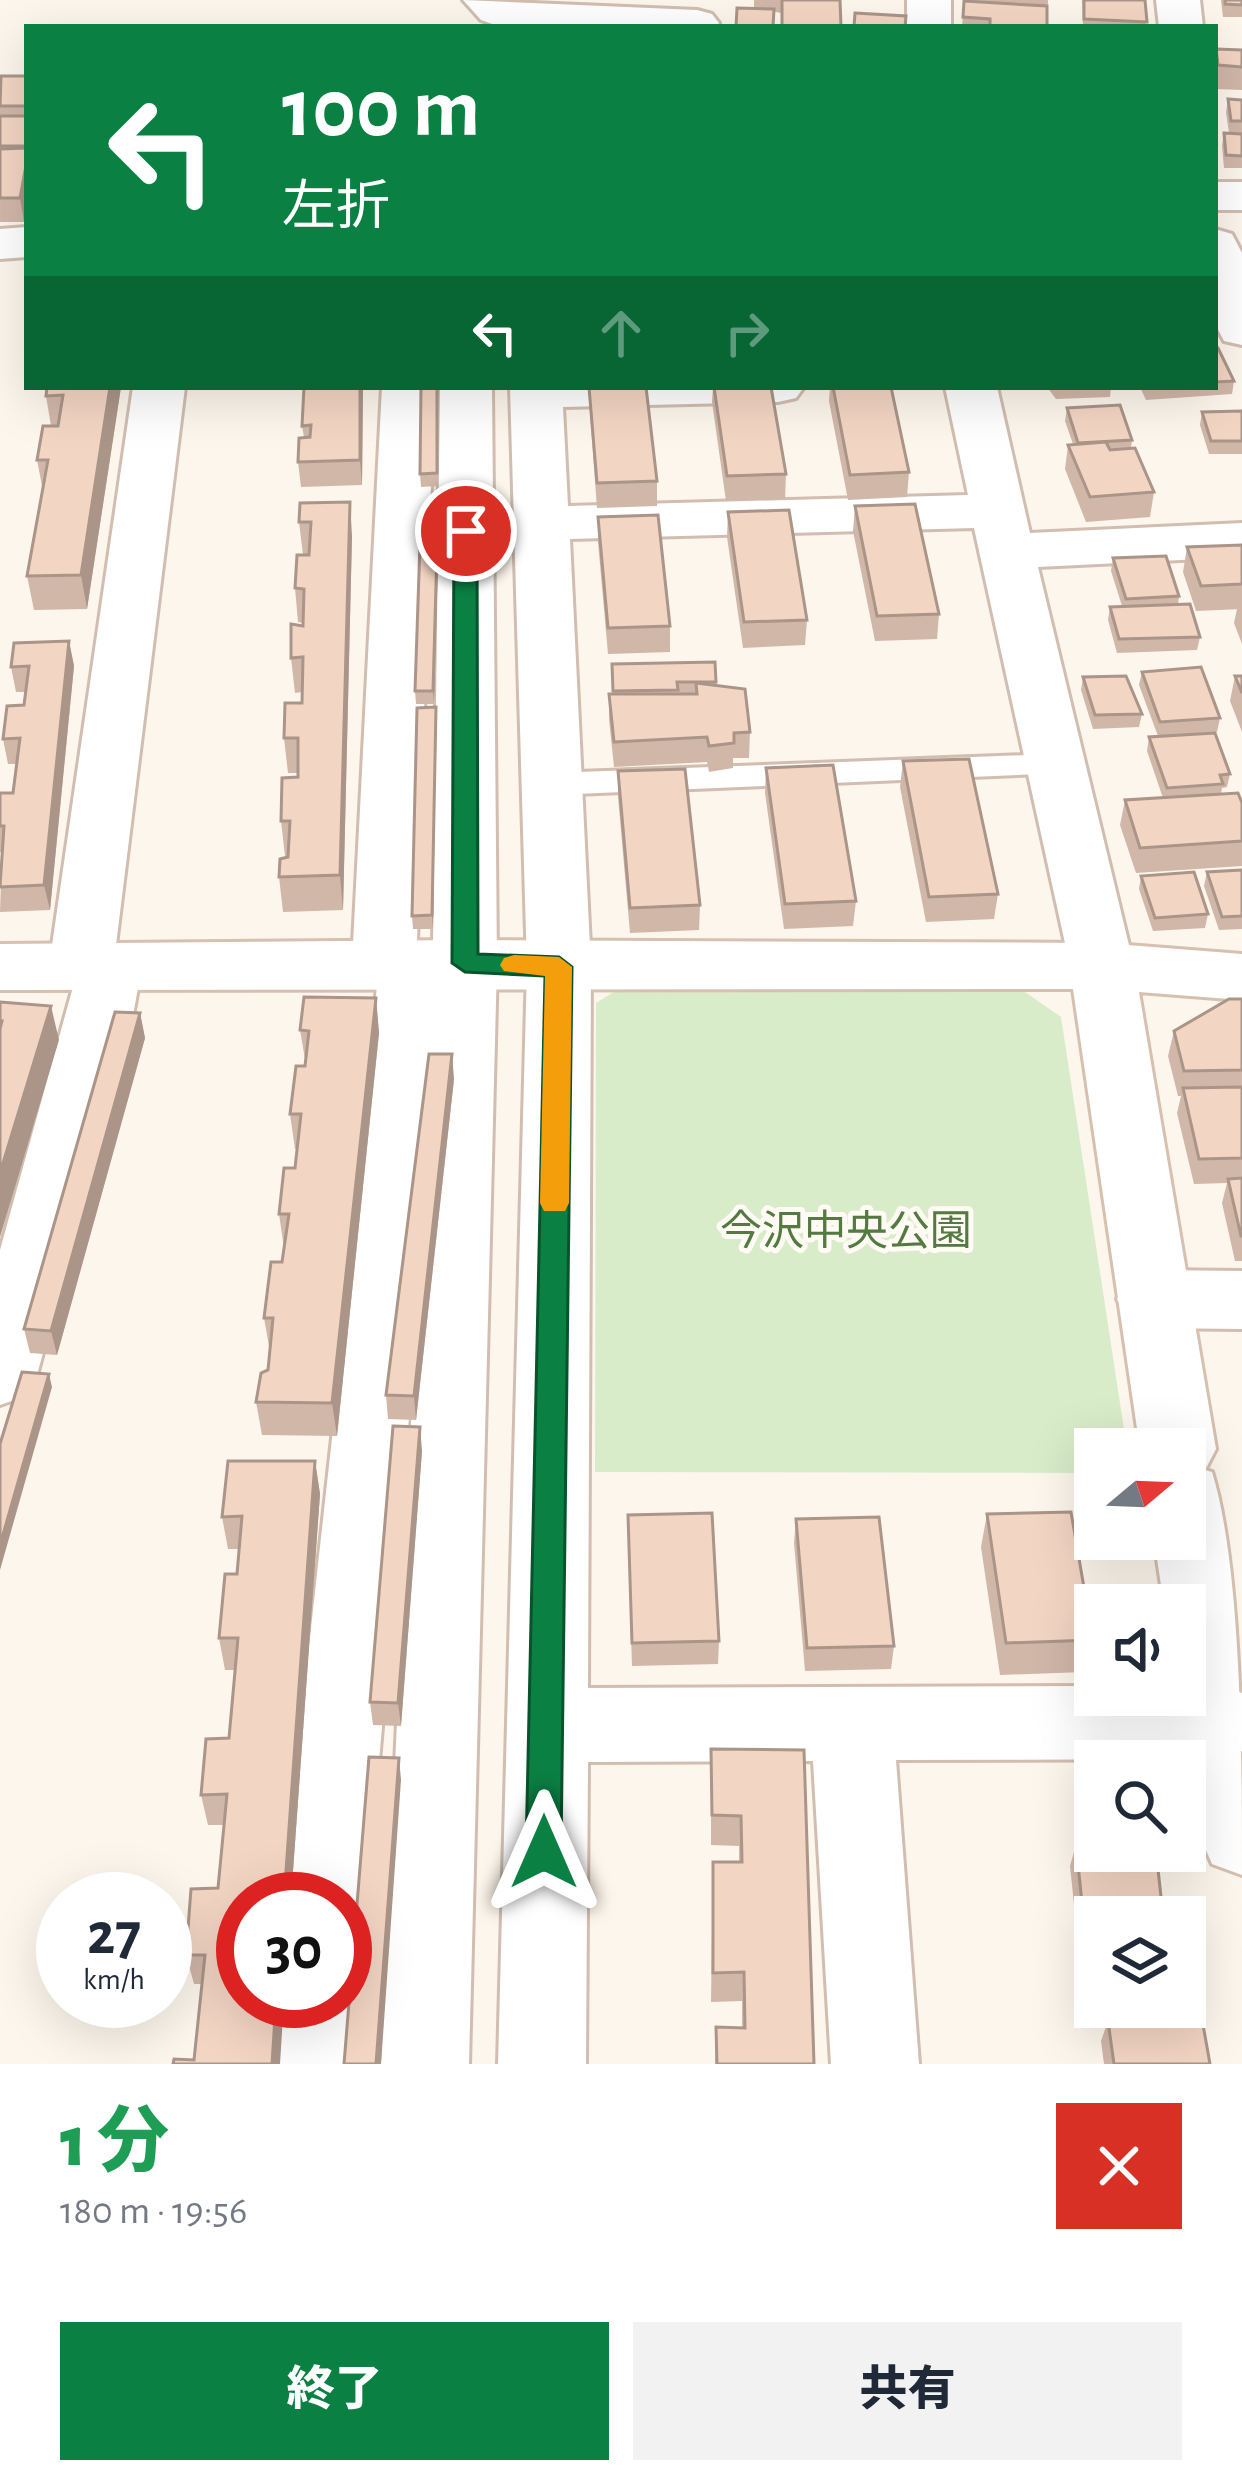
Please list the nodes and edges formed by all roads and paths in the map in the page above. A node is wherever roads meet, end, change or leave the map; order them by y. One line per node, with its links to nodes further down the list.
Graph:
1 (485, 0): 2 (street)
2 (698, 17)
3 (1218, 254): 4 (street)
4 (1242, 330)
5 (158, 390): 16 (street)
6 (408, 390): 15 (street)
7 (466, 390): 15 (street)
8 (537, 390): 10 (street)
9 (972, 390): 11 (street)
10 (542, 523): 11 (street); 14 (street)
11 (1004, 531): 12 (street); 13 (street)
12 (1242, 540)
13 (1053, 765): 14 (lane); 17 (street)
14 (552, 784): 19 (street)
15 (420, 963): 16 (street); 19 (street); 30 (street); 33 (street)
16 (95, 966): 18 (street); 23 (street)
17 (1102, 966): 19 (street); 20 (street); 21 (street)
18 (0, 967)
19 (559, 967): 28 (street)
20 (1242, 977)
21 (1154, 1299): 22 (street); 24 (street)
22 (1242, 1300)
23 (0, 1375)
24 (1175, 1428)
25 (1196, 1560): 26 (street)
26 (1222, 1722): 27 (street); 29 (street)
27 (852, 1724): 28 (street); 35 (street)
28 (544, 1725): 34 (street)
29 (1242, 1836)
30 (327, 1872)
31 (309, 2028): 32 (street)
32 (305, 2064)
33 (425, 2064)
34 (542, 2064)
35 (875, 2064)

